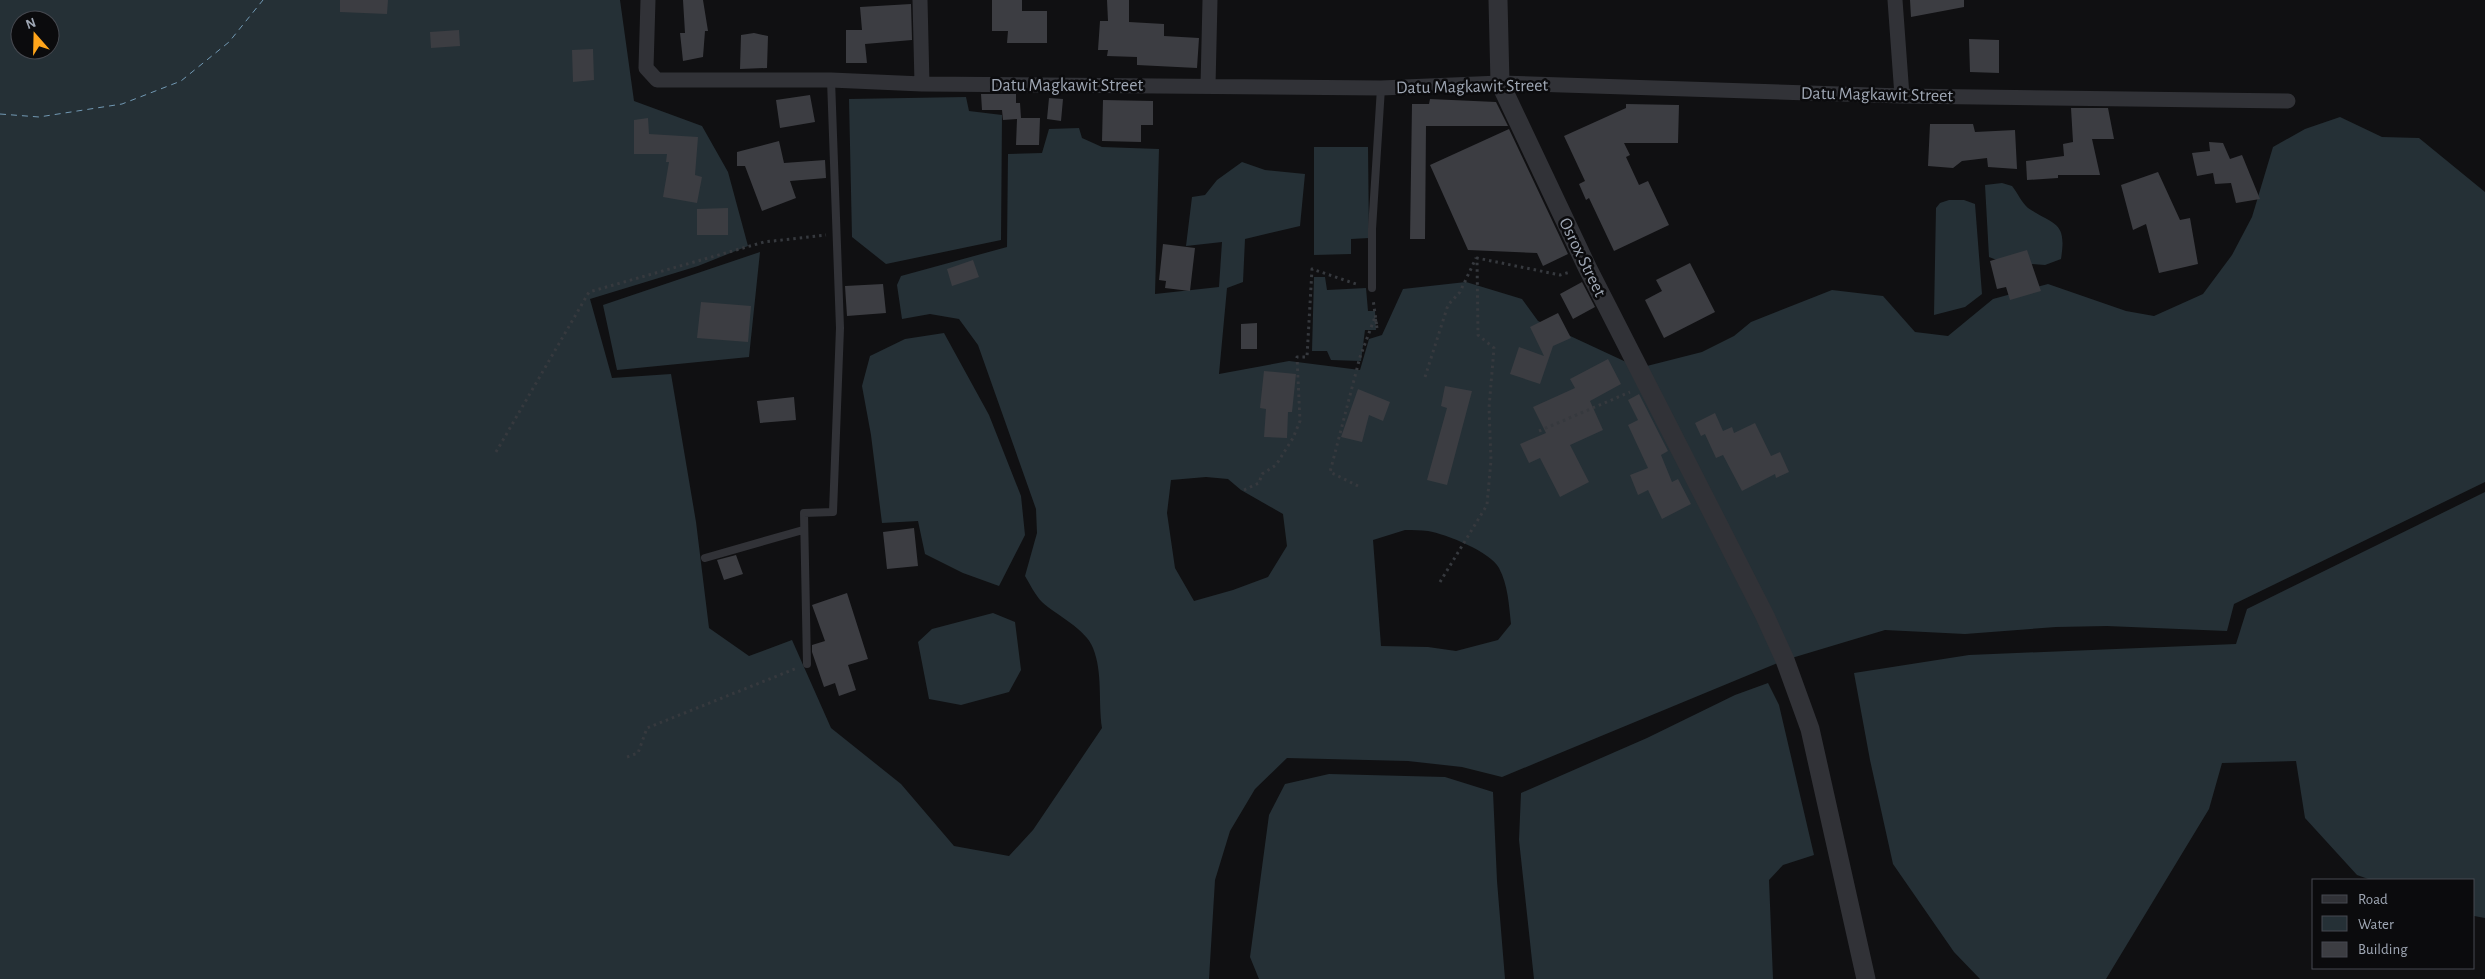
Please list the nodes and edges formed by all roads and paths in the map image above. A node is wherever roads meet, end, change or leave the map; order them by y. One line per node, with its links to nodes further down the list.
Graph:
1 (648, 0): 6 (street, Datu Magkawit Street)
2 (920, 0): 8 (street)
3 (1210, 0): 9 (street)
4 (1498, 0): 7 (street, Osrox Street)
5 (1895, 0): 11 (street)
6 (831, 80): 8 (street, Datu Magkawit Street); 13 (lane)
7 (1500, 83): 10 (street, Datu Magkawit Street); 11 (street, Datu Magkawit Street); 15 (street, Osrox Street)
8 (922, 84): 9 (street, Datu Magkawit Street)
9 (1208, 86): 10 (street, Datu Magkawit Street)
10 (1382, 88): 16 (lane)
11 (1902, 96): 12 (street, Datu Magkawit Street)
12 (2288, 101)
13 (836, 234): 20 (path); 23 (lane)
14 (1477, 258): 15 (path); 17 (path); 25 (path)
15 (1587, 267): 18 (street, Osrox Street)
16 (1372, 288): 21 (path); 22 (path)
17 (1425, 376)
18 (1647, 384): 19 (path); 28 (street, Osrox Street)
19 (1539, 431)
20 (496, 452)
21 (1358, 486)
22 (1244, 490)
23 (803, 530): 24 (lane); 26 (lane)
24 (705, 558)
25 (1440, 582)
26 (807, 664): 27 (path)
27 (627, 758)
28 (1866, 979)

